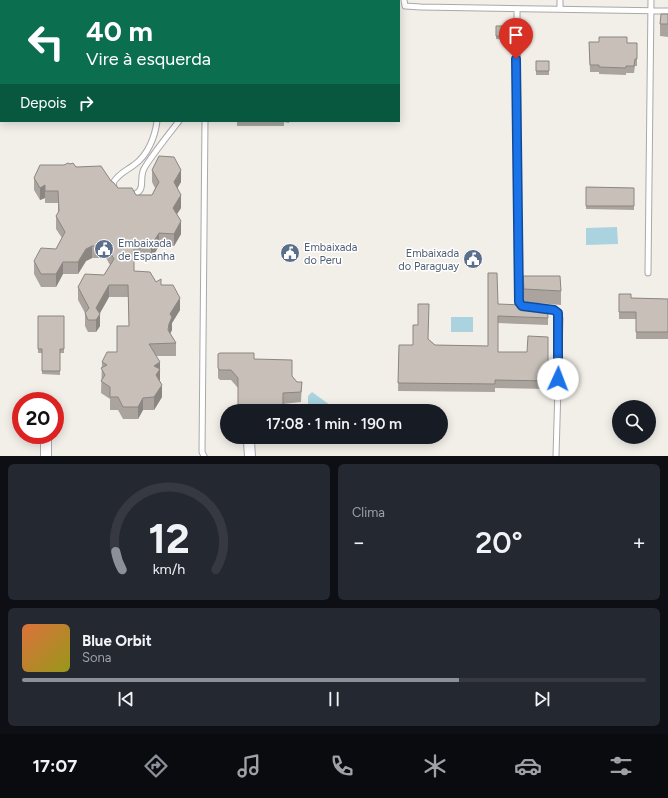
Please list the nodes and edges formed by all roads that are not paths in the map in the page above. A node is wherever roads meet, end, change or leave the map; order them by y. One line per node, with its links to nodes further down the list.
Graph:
1 (560, 0): 5 (lane)
2 (651, 0): 6 (lane)
3 (403, 4): 4 (lane)
4 (517, 8): 5 (lane); 23 (lane)
5 (560, 9): 6 (lane)
6 (651, 10): 7 (lane); 17 (lane)
7 (668, 11)
8 (157, 122): 11 (lane)
9 (178, 122): 12 (lane)
10 (205, 122): 21 (lane)
11 (154, 140): 12 (lane); 13 (lane)
12 (164, 141): 14 (lane)
13 (135, 164): 14 (lane); 15 (lane)
14 (143, 171): 16 (lane)
15 (117, 192)
16 (128, 197)
17 (648, 273)
18 (46, 444): 20 (street)
19 (249, 444): 22 (street)
20 (46, 456)
21 (204, 456)
22 (250, 456)
23 (556, 456)

